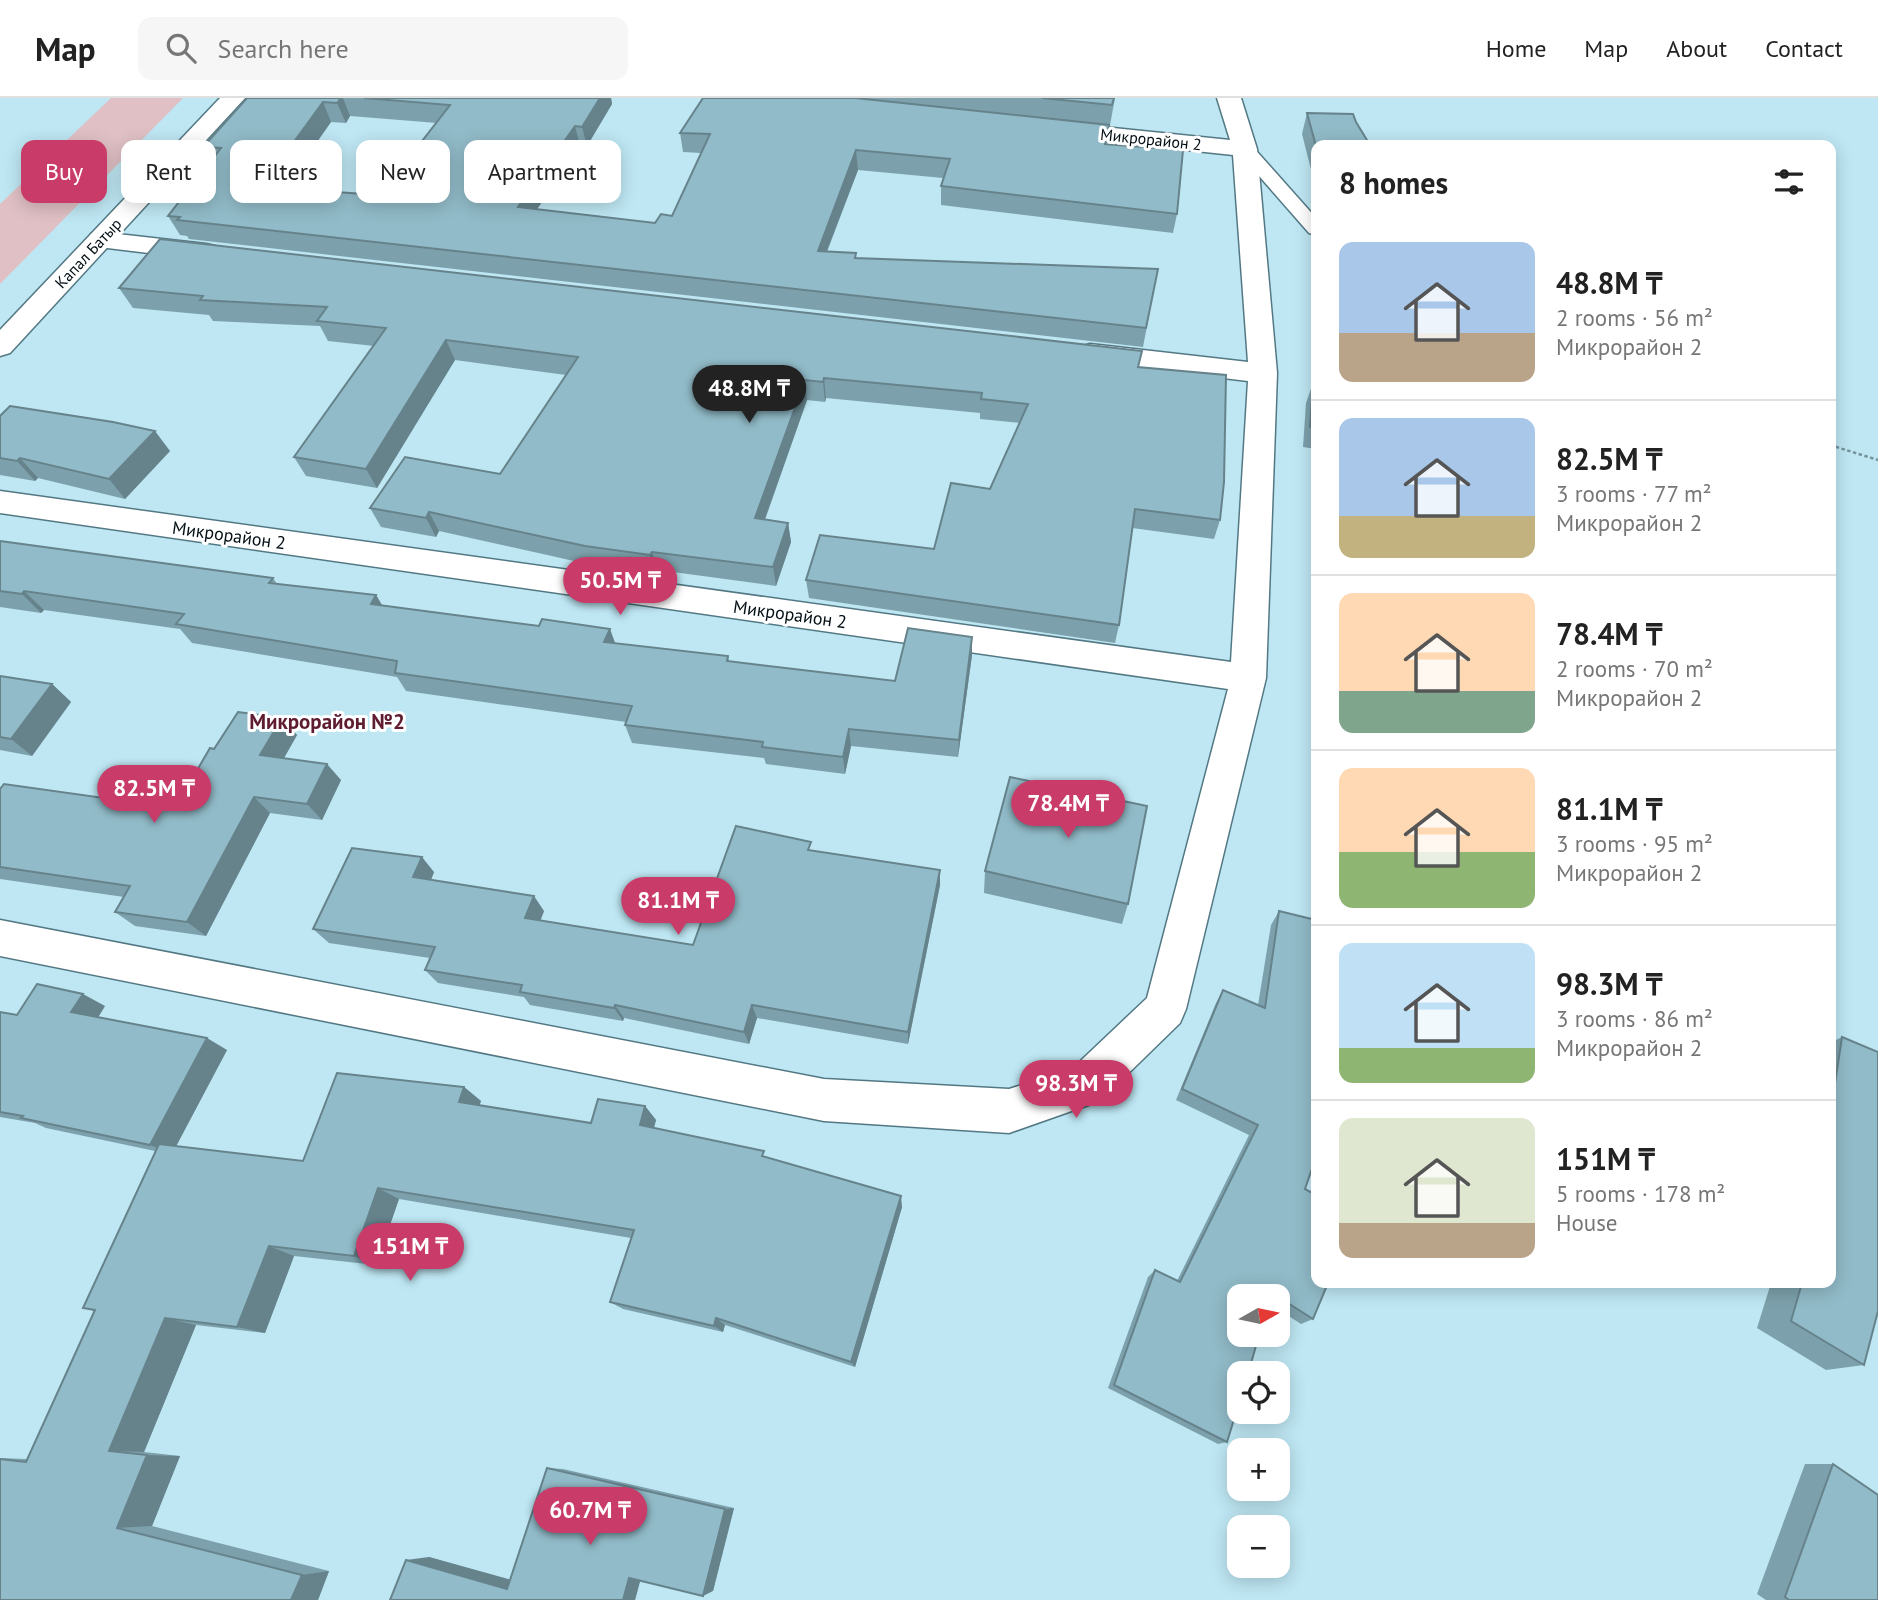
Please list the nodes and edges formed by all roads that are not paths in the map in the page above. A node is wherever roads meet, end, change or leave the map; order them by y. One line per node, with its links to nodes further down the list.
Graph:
1 (233, 98): 6 (street, Капал Батыр)
2 (1229, 98): 4 (street)
3 (1039, 127): 4 (street, Микрорайон 2)
4 (1245, 149): 5 (lane); 10 (street)
5 (1311, 223)
6 (100, 240): 7 (street); 8 (street, Капал Батыр)
7 (225, 254)
8 (0, 347)
9 (1069, 351): 10 (street)
10 (1263, 373): 12 (street)
11 (0, 502): 12 (street, Микрорайон 2)
12 (1248, 678): 13 (street)
13 (0, 938)

